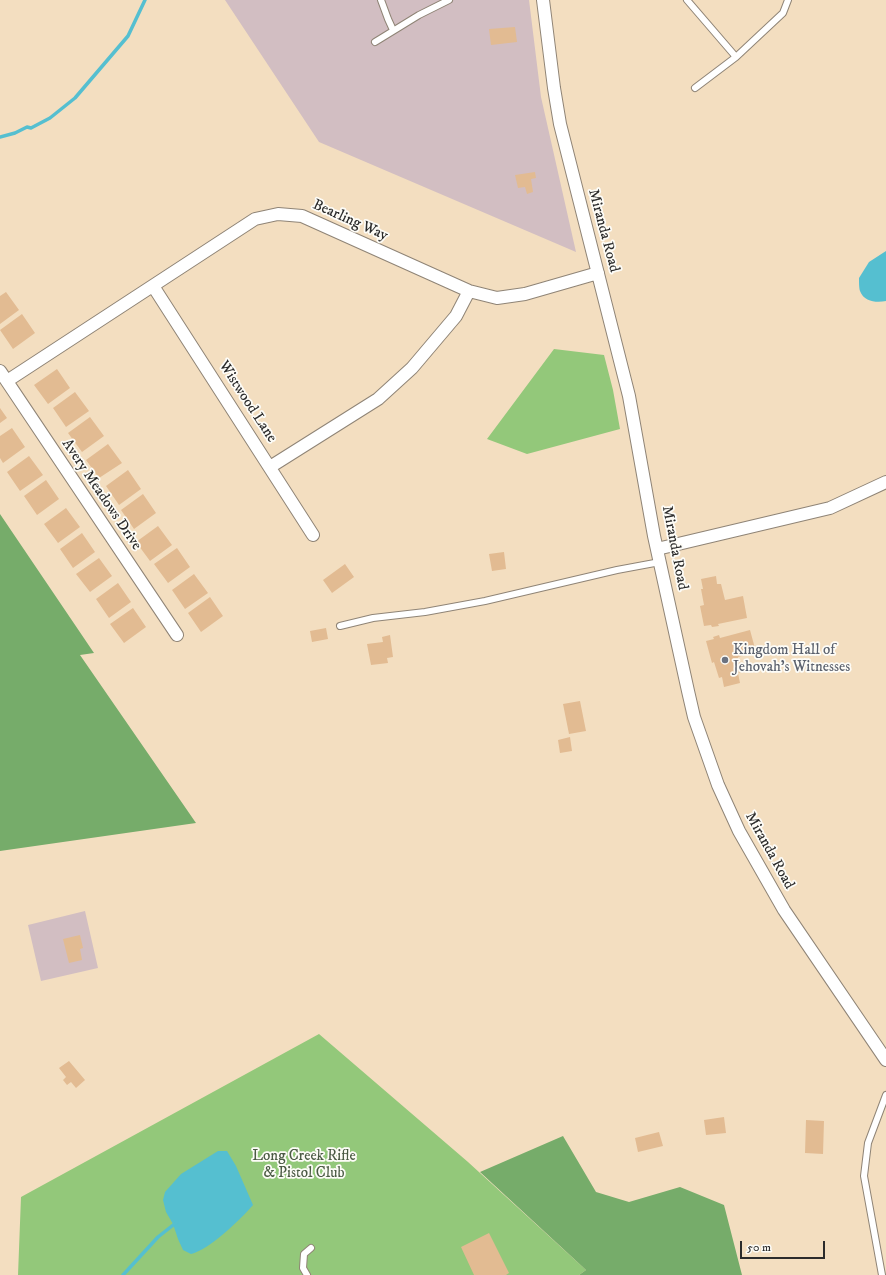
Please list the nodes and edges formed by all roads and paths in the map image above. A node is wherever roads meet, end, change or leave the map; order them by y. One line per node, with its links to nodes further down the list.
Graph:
1 (381, 0): 6 (lane)
2 (449, 0): 6 (lane)
3 (543, 0): 10 (street, Miranda Road)
4 (687, 0): 8 (lane)
5 (788, 0): 8 (lane)
6 (393, 30): 7 (lane)
7 (375, 42)
8 (736, 58): 9 (lane)
9 (695, 88)
10 (598, 273): 12 (street, Bearling Way); 17 (street, Miranda Road)
11 (153, 286): 12 (street, Bearling Way); 13 (street, Bearling Way); 14 (street, Wistwood Lane)
12 (469, 291): 14 (street)
13 (3, 376): 20 (street, Avery Meadows Drive)
14 (270, 467): 16 (street, Wistwood Lane)
15 (886, 482): 17 (street)
16 (313, 535)
17 (657, 548): 18 (street, Miranda Road)
18 (660, 562): 19 (lane); 21 (street, Miranda Road)
19 (340, 626)
20 (177, 635)
21 (886, 1060)
22 (886, 1095): 25 (lane)
23 (311, 1248): 24 (lane)
24 (307, 1275)
25 (882, 1275)

